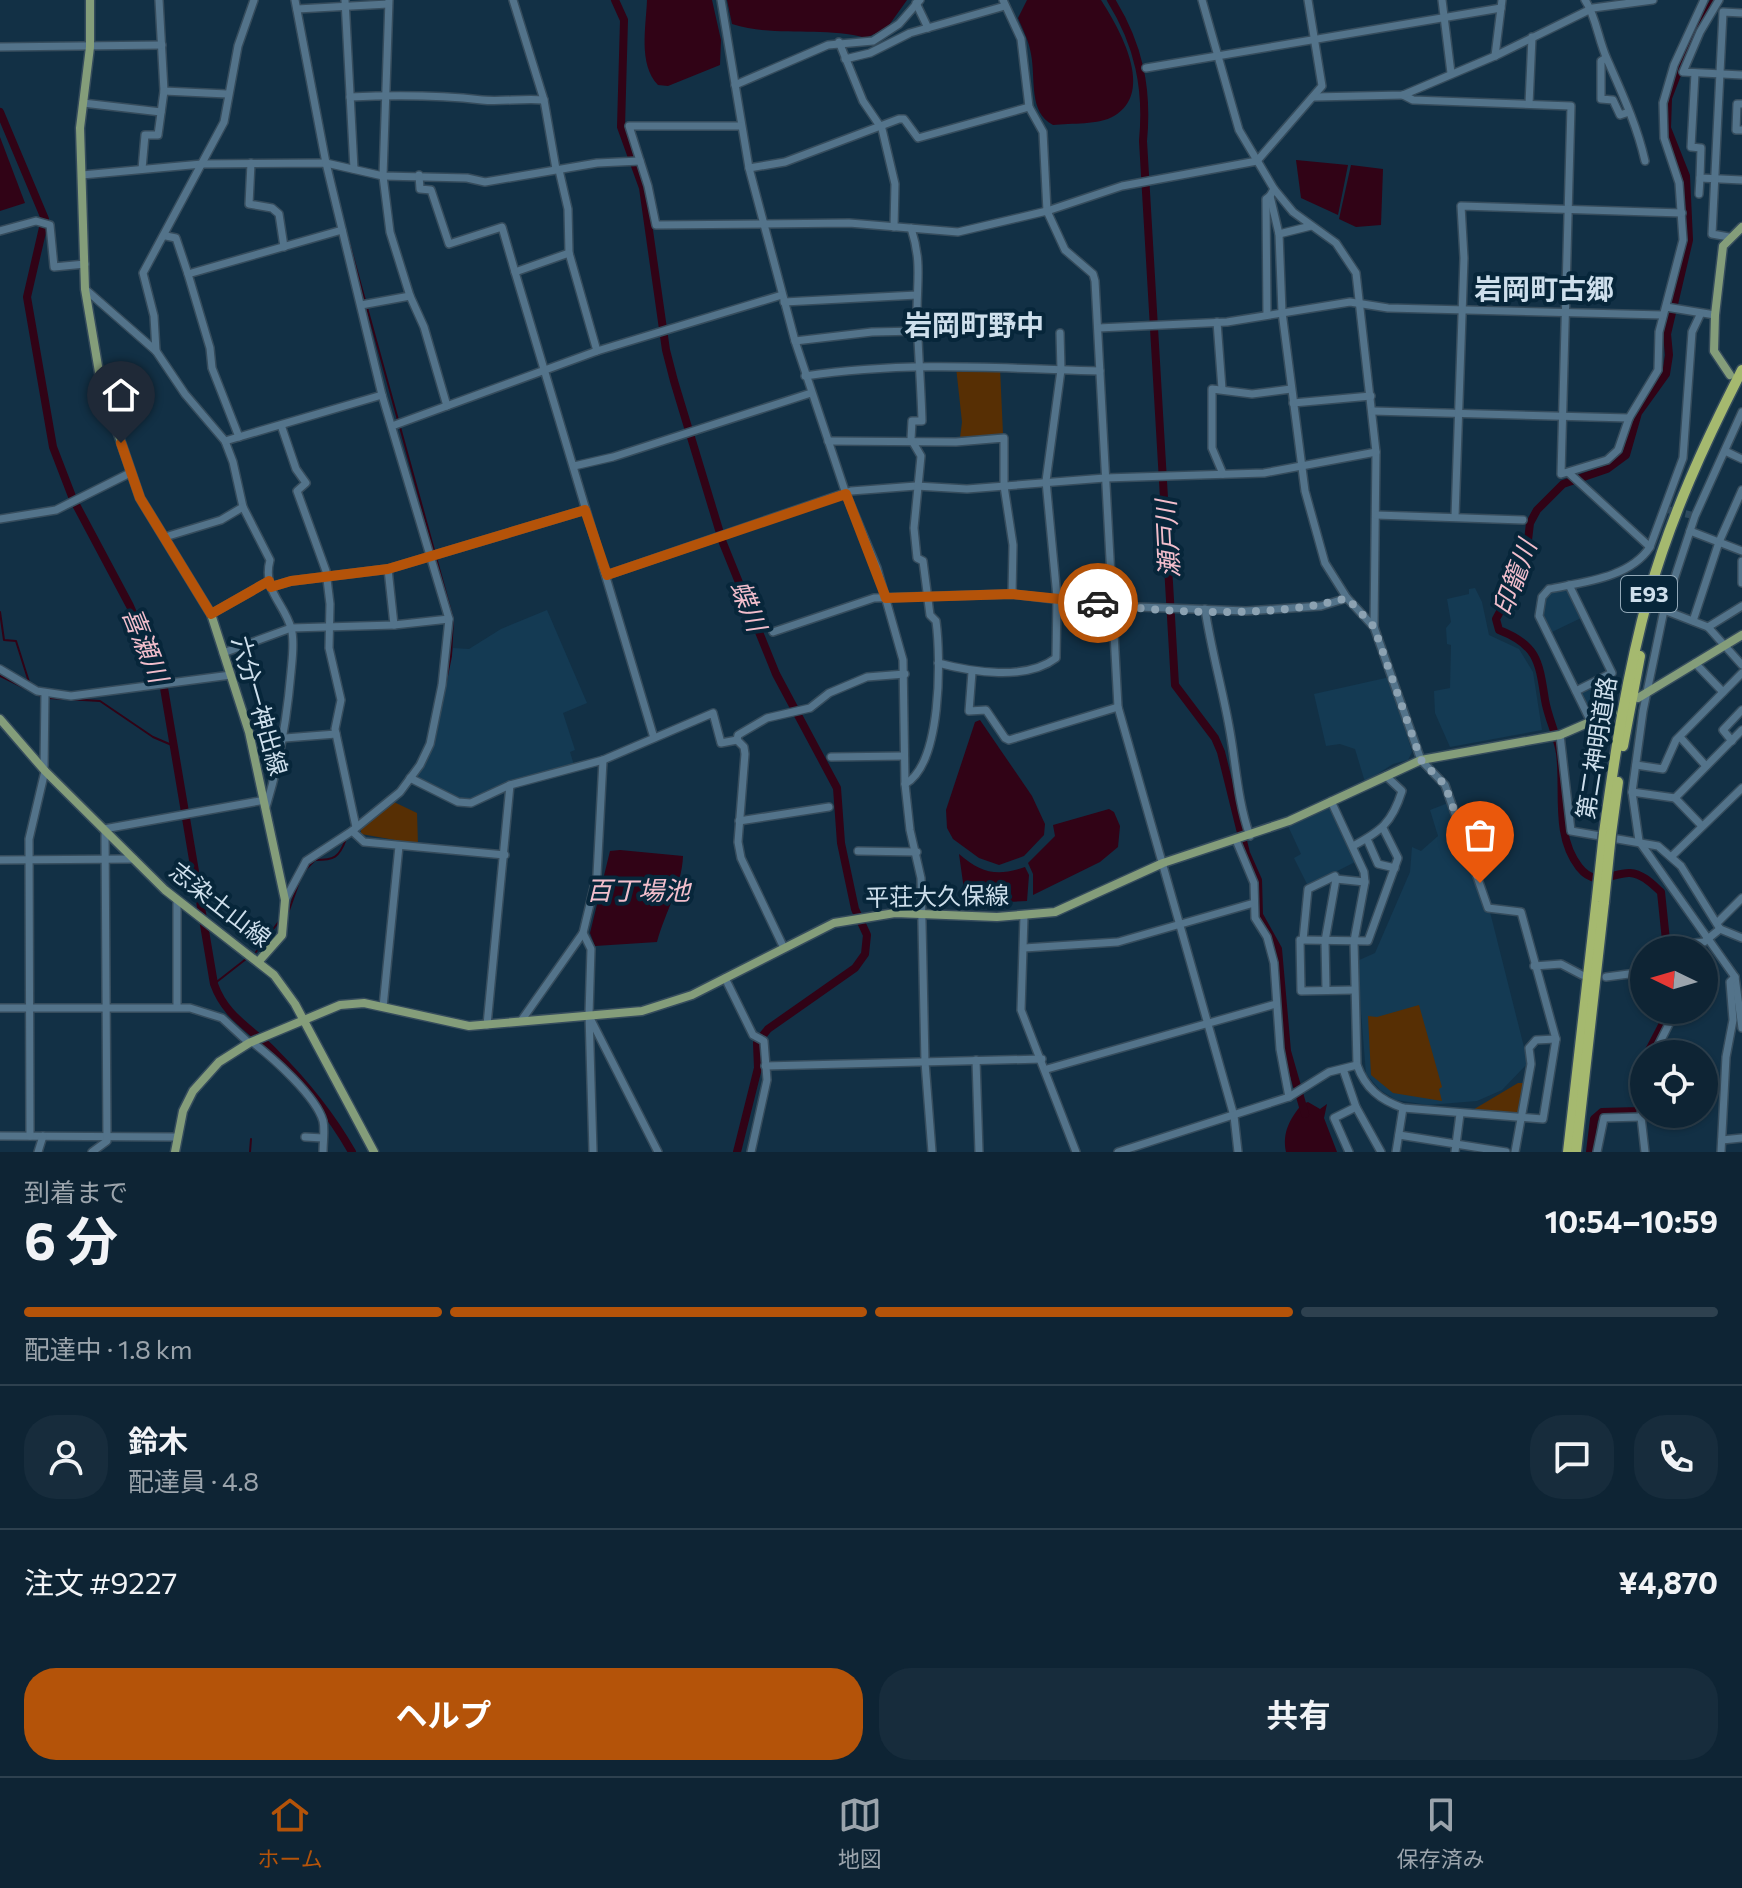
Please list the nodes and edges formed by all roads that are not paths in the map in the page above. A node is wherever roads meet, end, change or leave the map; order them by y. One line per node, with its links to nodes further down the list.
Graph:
1 (90, 0): 30 (main road, 六分一神出線)
2 (159, 0): 28 (street)
3 (254, 0): 42 (street)
4 (295, 0): 20 (street)
5 (513, 0): 47 (street)
6 (721, 0): 40 (street)
7 (1202, 0): 31 (street)
8 (1308, 0): 26 (street)
9 (1442, 0): 23 (street)
10 (1585, 0): 19 (street)
11 (1653, 0): 19 (street)
12 (1704, 0): 77 (street)
13 (1719, 0): 21 (street)
14 (918, 1): 24 (street); 27 (street)
15 (388, 2): 16 (street); 43 (street)
16 (345, 3): 20 (street); 45 (street)
17 (1004, 3): 24 (street); 51 (street)
18 (1502, 4): 23 (street); 32 (street)
19 (1593, 8): 25 (street); 33 (street)
20 (297, 9): 61 (street)
21 (1719, 11): 22 (street); 37 (street); 38 (street)
22 (1742, 13)
23 (1444, 17): 26 (street); 36 (street)
24 (928, 28): 34 (street)
25 (1532, 37): 32 (street); 49 (street)
26 (1315, 39): 31 (street); 46 (street)
27 (839, 42): 34 (street); 40 (street)
28 (162, 45): 30 (street); 41 (street)
29 (0, 47): 30 (street)
30 (90, 47): 48 (main road, 六分一神出線)
31 (1216, 56): 35 (street); 58 (street)
32 (1495, 56): 36 (street)
33 (1606, 58): 53 (street); 53 (street)
34 (845, 59): 54 (street)
35 (1146, 68)
36 (1451, 73): 44 (street)
37 (1695, 73): 38 (street); 70 (street)
38 (1720, 74): 39 (street); 71 (street)
39 (1742, 75)
40 (735, 85): 55 (street)
41 (164, 91): 42 (street); 52 (street)
42 (227, 94): 62 (street)
43 (388, 95): 45 (street); 47 (street); 69 (street)
44 (1403, 95): 46 (street); 49 (street)
45 (350, 97): 65 (street)
46 (1314, 97): 58 (street)
47 (544, 100): 66 (street)
48 (83, 103): 52 (street); 67 (main road, 六分一神出線)
49 (1529, 104): 75 (street)
50 (1742, 104): 56 (street)
51 (1029, 107): 54 (street); 76 (street)
52 (161, 112): 64 (street)
53 (1629, 112): 59 (street)
54 (880, 124): 63 (street); 80 (street)
55 (741, 126): 57 (street); 63 (street)
56 (1742, 130)
57 (640, 161): 66 (street); 78 (street)
58 (1257, 161): 73 (street); 76 (street)
59 (1645, 161)
60 (251, 163): 61 (street); 62 (street); 88 (street)
61 (326, 163): 65 (street); 83 (street)
62 (202, 164): 64 (street); 86 (street)
63 (749, 168): 78 (street)
64 (142, 169): 67 (street)
65 (354, 169): 69 (street)
66 (558, 169): 68 (street); 89 (street)
67 (82, 175): 90 (main road, 六分一神出線)
68 (419, 175): 69 (street); 91 (street)
69 (383, 176): 95 (street)
70 (1700, 178): 71 (street); 74 (street)
71 (1714, 179): 72 (street); 87 (street)
72 (1742, 180)
73 (1272, 192): 79 (street); 85 (street); 103 (street)
74 (1699, 194)
75 (1569, 209): 77 (street); 99 (street); 102 (street)
76 (1047, 211): 82 (street); 107 (street)
77 (1682, 213): 100 (street)
78 (763, 223): 80 (street); 96 (street)
79 (1311, 226): 85 (street); 97 (street)
80 (894, 227): 82 (street)
81 (1742, 227): 87 (main road)
82 (911, 228): 94 (street)
83 (342, 230): 88 (street); 98 (street)
84 (0, 231): 90 (street)
85 (1279, 234): 101 (street)
86 (166, 236): 92 (street); 111 (street)
87 (1729, 237): 105 (main road)
88 (284, 247): 92 (street)
89 (569, 253): 91 (street); 112 (street)
90 (85, 264): 93 (main road, 六分一神出線)
91 (515, 272): 116 (street)
92 (188, 274): 135 (street)
93 (85, 289): 111 (street); 144 (main road, 六分一神出線)
94 (917, 295): 96 (street); 108 (street)
95 (410, 296): 98 (street); 127 (street)
96 (783, 299): 110 (street); 112 (street)
97 (1362, 303): 99 (street); 101 (street); 125 (street)
98 (361, 305): 124 (street)
99 (1462, 310): 102 (street); 130 (street)
100 (1668, 310): 102 (street); 104 (street); 132 (street)
101 (1282, 312): 103 (street); 122 (street)
102 (1566, 313): 131 (street)
103 (1267, 315): 106 (street)
104 (1700, 315): 105 (street); 162 (street)
105 (1715, 315): 118 (main road)
106 (1217, 322): 107 (street); 121 (street)
107 (1098, 328): 117 (street)
108 (918, 331): 110 (street); 113 (street)
109 (1060, 333): 114 (street)
110 (795, 341): 119 (street)
111 (156, 351): 137 (street)
112 (597, 351): 116 (street)
113 (922, 367): 114 (street); 119 (street); 136 (street)
114 (1061, 370): 117 (street); 148 (street)
115 (1742, 370): 241 (highway, 第二神明道路 / E93)
116 (544, 371): 127 (street); 142 (street)
117 (1100, 371): 147 (street)
118 (1730, 375)
119 (805, 376): 123 (street)
120 (1742, 385): 241 (highway, 第二神明道路 / E93)
121 (1222, 389): 122 (street); 146 (street)
122 (1291, 389): 126 (street)
123 (811, 393): 138 (street); 142 (street)
124 (382, 395): 133 (street); 134 (street)
125 (1371, 396): 126 (street); 128 (street)
126 (1293, 403): 143 (street)
127 (447, 406): 134 (street)
128 (1372, 411): 130 (street); 140 (street)
129 (1742, 412): 139 (street)
130 (1458, 413): 131 (street); 156 (street)
131 (1563, 416): 132 (street); 145 (street)
132 (1629, 418): 145 (street)
133 (281, 425): 135 (street); 168 (street)
134 (392, 426): 164 (street)
135 (239, 437): 137 (street)
136 (911, 439): 138 (street); 149 (street); 150 (street)
137 (225, 441): 153 (street)
138 (828, 441): 152 (street)
139 (1725, 451): 141 (street); 159 (street)
140 (1376, 452): 143 (street); 155 (street)
141 (1742, 459)
142 (574, 466): 154 (street)
143 (1302, 466): 146 (street); 176 (street)
144 (130, 473): 157 (street); 160 (main road, 六分一神出線)
145 (1569, 473): 162 (street)
146 (1223, 474): 147 (street)
147 (1105, 478): 148 (street); 177 (street)
148 (1046, 481): 150 (street); 174 (street)
149 (916, 486): 150 (street); 152 (street); 173 (street)
150 (1004, 486): 172 (street)
151 (1742, 490): 161 (street)
152 (846, 494): 167 (street); 175 (street)
153 (243, 507): 160 (street); 170 (street)
154 (585, 510): 164 (street); 167 (street)
155 (1376, 515): 156 (street); 185 (street)
156 (1455, 517): 158 (street)
157 (0, 519)
158 (1523, 520)
159 (1690, 531): 161 (street); 180 (street)
160 (165, 537): 181 (main road, 六分一神出線)
161 (1719, 542): 163 (street); 183 (street)
162 (1650, 547): 171 (street)
163 (1742, 551)
164 (430, 556): 166 (street); 182 (street)
165 (1742, 561): 169 (street)
166 (388, 569): 168 (street); 184 (street)
167 (607, 575): 216 (street)
168 (325, 579): 170 (street); 188 (street)
169 (1742, 583)
170 (270, 584): 181 (street); 187 (street)
171 (1569, 585): 201 (street); 201 (street)
172 (1012, 594): 173 (street); 174 (street)
173 (926, 597): 175 (street); 193 (street)
174 (1057, 597): 177 (street); 197 (street)
175 (886, 598): 189 (street); 199 (street)
176 (1347, 598): 179 (street); 185 (street)
177 (1112, 606): 179 (street); 206 (street)
178 (1742, 606): 186 (street)
179 (1205, 609): 242 (street)
180 (1664, 610): 183 (street); 202 (street)
181 (211, 614): 192 (main road, 六分一神出線)
182 (449, 619): 184 (street); 227 (street)
183 (1693, 621): 186 (street)
184 (394, 625): 188 (street)
185 (1374, 627): 222 (street)
186 (1708, 627): 191 (street)
187 (291, 628): 188 (street); 192 (street); 215 (street)
188 (328, 628): 212 (street)
189 (773, 632)
190 (1742, 635): 191 (main road)
191 (1723, 646): 194 (main road); 195 (street)
192 (223, 653): 200 (main road, 六分一神出線)
193 (938, 663): 197 (street); 228 (street)
194 (1695, 663): 202 (main road); 203 (street)
195 (1742, 665)
196 (0, 669): 204 (street)
197 (972, 672): 206 (street)
198 (1742, 673): 203 (street)
199 (905, 674): 217 (street); 219 (street)
200 (231, 675): 204 (street); 234 (main road, 六分一神出線)
201 (1576, 691): 210 (street)
202 (1647, 692): 205 (main road); 223 (street)
203 (1723, 692): 214 (street)
204 (45, 696): 225 (street)
205 (1638, 698)
206 (1118, 707): 255 (street)
207 (1742, 710): 218 (street)
208 (1613, 712): 210 (main road, 平荘大久保線)
209 (0, 719): 225 (main road, 志染土山線)
210 (1592, 724): 213 (main road, 平荘大久保線)
211 (1742, 730): 218 (street)
212 (336, 734): 215 (street); 238 (street)
213 (1557, 736): 222 (main road, 平荘大久保線); 244 (street)
214 (1680, 737): 223 (street); 224 (street)
215 (285, 738): 234 (street)
216 (654, 738): 217 (street); 221 (street)
217 (737, 740): 236 (street)
218 (1732, 741): 224 (street)
219 (904, 756): 220 (street); 228 (street)
220 (831, 757)
221 (603, 760): 229 (street); 268 (street)
222 (1421, 760): 226 (main road, 平荘大久保線); 279 (street)
223 (1636, 765): 231 (street)
224 (1706, 766): 232 (street)
225 (45, 770): 239 (main road, 志染土山線); 254 (street)
226 (1386, 776): 233 (main road, 平荘大久保線); 240 (street)
227 (410, 778): 229 (street); 238 (street)
228 (905, 784): 248 (street)
229 (510, 785): 249 (street)
230 (1742, 788): 237 (street)
231 (1632, 792): 232 (street); 244 (street)
232 (1675, 798): 237 (street)
233 (1331, 801): 242 (main road, 平荘大久保線); 246 (street)
234 (265, 804): 239 (street); 261 (main road, 六分一神出線)
235 (829, 807): 236 (street)
236 (739, 821): 275 (street)
237 (1702, 826): 250 (street)
238 (354, 829): 245 (street); 261 (street)
239 (105, 830): 251 (street); 252 (main road, 志染土山線)
240 (1384, 830): 243 (street); 256 (street)
241 (1608, 833): 262 (highway, 第二神明道路 / E93, bridge)
242 (1243, 838): 255 (main road, 平荘大久保線); 263 (street)
243 (1367, 839): 246 (street); 256 (street)
244 (1639, 841): 250 (street); 269 (street)
245 (399, 846): 249 (street); 291 (street)
246 (1353, 846): 258 (street)
247 (858, 851): 248 (street)
248 (917, 852): 264 (street)
249 (505, 855): 297 (street)
250 (1672, 856): 267 (street)
251 (105, 859): 252 (street); 254 (street); 289 (street)
252 (134, 859): 260 (main road, 志染土山線)
253 (0, 860): 254 (street)
254 (30, 860): 288 (street)
255 (1163, 863): 265 (main road, 平荘大久保線); 266 (street)
256 (1395, 868): 274 (street)
257 (1336, 879): 258 (street); 272 (street); 273 (street)
258 (1365, 882): 274 (street)
259 (1742, 898): 267 (street)
260 (177, 900): 278 (main road, 志染土山線); 290 (street)
261 (285, 900): 278 (main road, 六分一神出線)
262 (1601, 900): 348 (highway, 第二神明道路 / E93); 349 (highway, 第二神明道路 / E93)
263 (1254, 903): 266 (street); 287 (street)
264 (920, 916): 265 (main road, 平荘大久保線); 275 (main road, 平荘大久保線); 303 (street)
265 (1024, 916): 276 (street)
266 (1179, 924): 276 (street); 296 (street)
267 (1719, 926): 270 (street); 271 (street)
268 (583, 933): 293 (street); 295 (street)
269 (1708, 936)
270 (1712, 936)
271 (1742, 938)
272 (1303, 940): 273 (street); 285 (street)
273 (1325, 941): 274 (street); 285 (street)
274 (1354, 941): 286 (street)
275 (783, 946): 284 (main road, 平荘大久保線)
276 (1024, 948): 301 (street)
277 (1718, 951): 283 (street)
278 (259, 961): 294 (main road, 志染土山線)
279 (1534, 966): 281 (street); 299 (street)
280 (1630, 974): 282 (street)
281 (1582, 975)
282 (1606, 977)
283 (1735, 977): 298 (street); 326 (street)
284 (725, 978): 293 (main road, 平荘大久保線); 305 (street)
285 (1326, 990): 286 (street)
286 (1354, 990): 304 (street)
287 (1276, 1004): 296 (street); 308 (street)
288 (31, 1007): 289 (street); 292 (street); 318 (street)
289 (105, 1007): 290 (street); 320 (street)
290 (177, 1007): 300 (street)
291 (383, 1007): 294 (main road, 平荘大久保線); 297 (main road, 平荘大久保線)
292 (0, 1008)
293 (589, 1016): 295 (main road, 平荘大久保線); 335 (street); 336 (street)
294 (304, 1020): 300 (main road, 平荘大久保線); 334 (main road, 志染土山線)
295 (521, 1021): 297 (main road, 平荘大久保線)
296 (1207, 1023): 306 (street); 312 (street)
297 (487, 1025)
298 (1742, 1028)
299 (1556, 1039): 314 (street); 314 (street)
300 (251, 1042): 321 (main road, 平荘大久保線); 323 (street)
301 (1042, 1059): 302 (street); 306 (street)
302 (976, 1060): 303 (street); 338 (street)
303 (925, 1062): 305 (street); 328 (street)
304 (1357, 1065): 307 (street); 310 (street)
305 (765, 1066): 337 (street)
306 (1047, 1069): 339 (street)
307 (1343, 1069): 308 (street); 309 (street)
308 (1289, 1097): 312 (street)
309 (1356, 1107): 342 (street); 343 (street)
310 (1403, 1108): 311 (street); 316 (street)
311 (1460, 1114): 314 (street); 327 (street)
312 (1234, 1116): 340 (street); 341 (street)
313 (1630, 1117): 350 (street)
314 (1520, 1118): 347 (street)
315 (1642, 1128): 351 (street)
316 (1399, 1135): 325 (street); 344 (street)
317 (0, 1136): 318 (street)
318 (30, 1136): 319 (street)
319 (43, 1136): 320 (street); 330 (street)
320 (107, 1136): 321 (street); 331 (street)
321 (176, 1137): 332 (main road, 平荘大久保線)
322 (305, 1137): 323 (street)
323 (323, 1138): 333 (street)
324 (1742, 1138): 326 (street)
325 (1427, 1139): 327 (street); 345 (street)
326 (1722, 1140): 352 (street)
327 (1455, 1148): 329 (street)
328 (929, 1150)
329 (1484, 1150): 346 (street)
330 (38, 1152)
331 (92, 1152)
332 (175, 1152)
333 (323, 1152)
334 (374, 1152)
335 (593, 1152)
336 (658, 1152)
337 (751, 1152)
338 (979, 1152)
339 (1076, 1152)
340 (1118, 1152)
341 (1238, 1152)
342 (1349, 1152)
343 (1381, 1152)
344 (1396, 1152)
345 (1425, 1152)
346 (1506, 1152)
347 (1515, 1152)
348 (1568, 1152)
349 (1576, 1152)
350 (1597, 1152)
351 (1645, 1152)
352 (1721, 1152)

